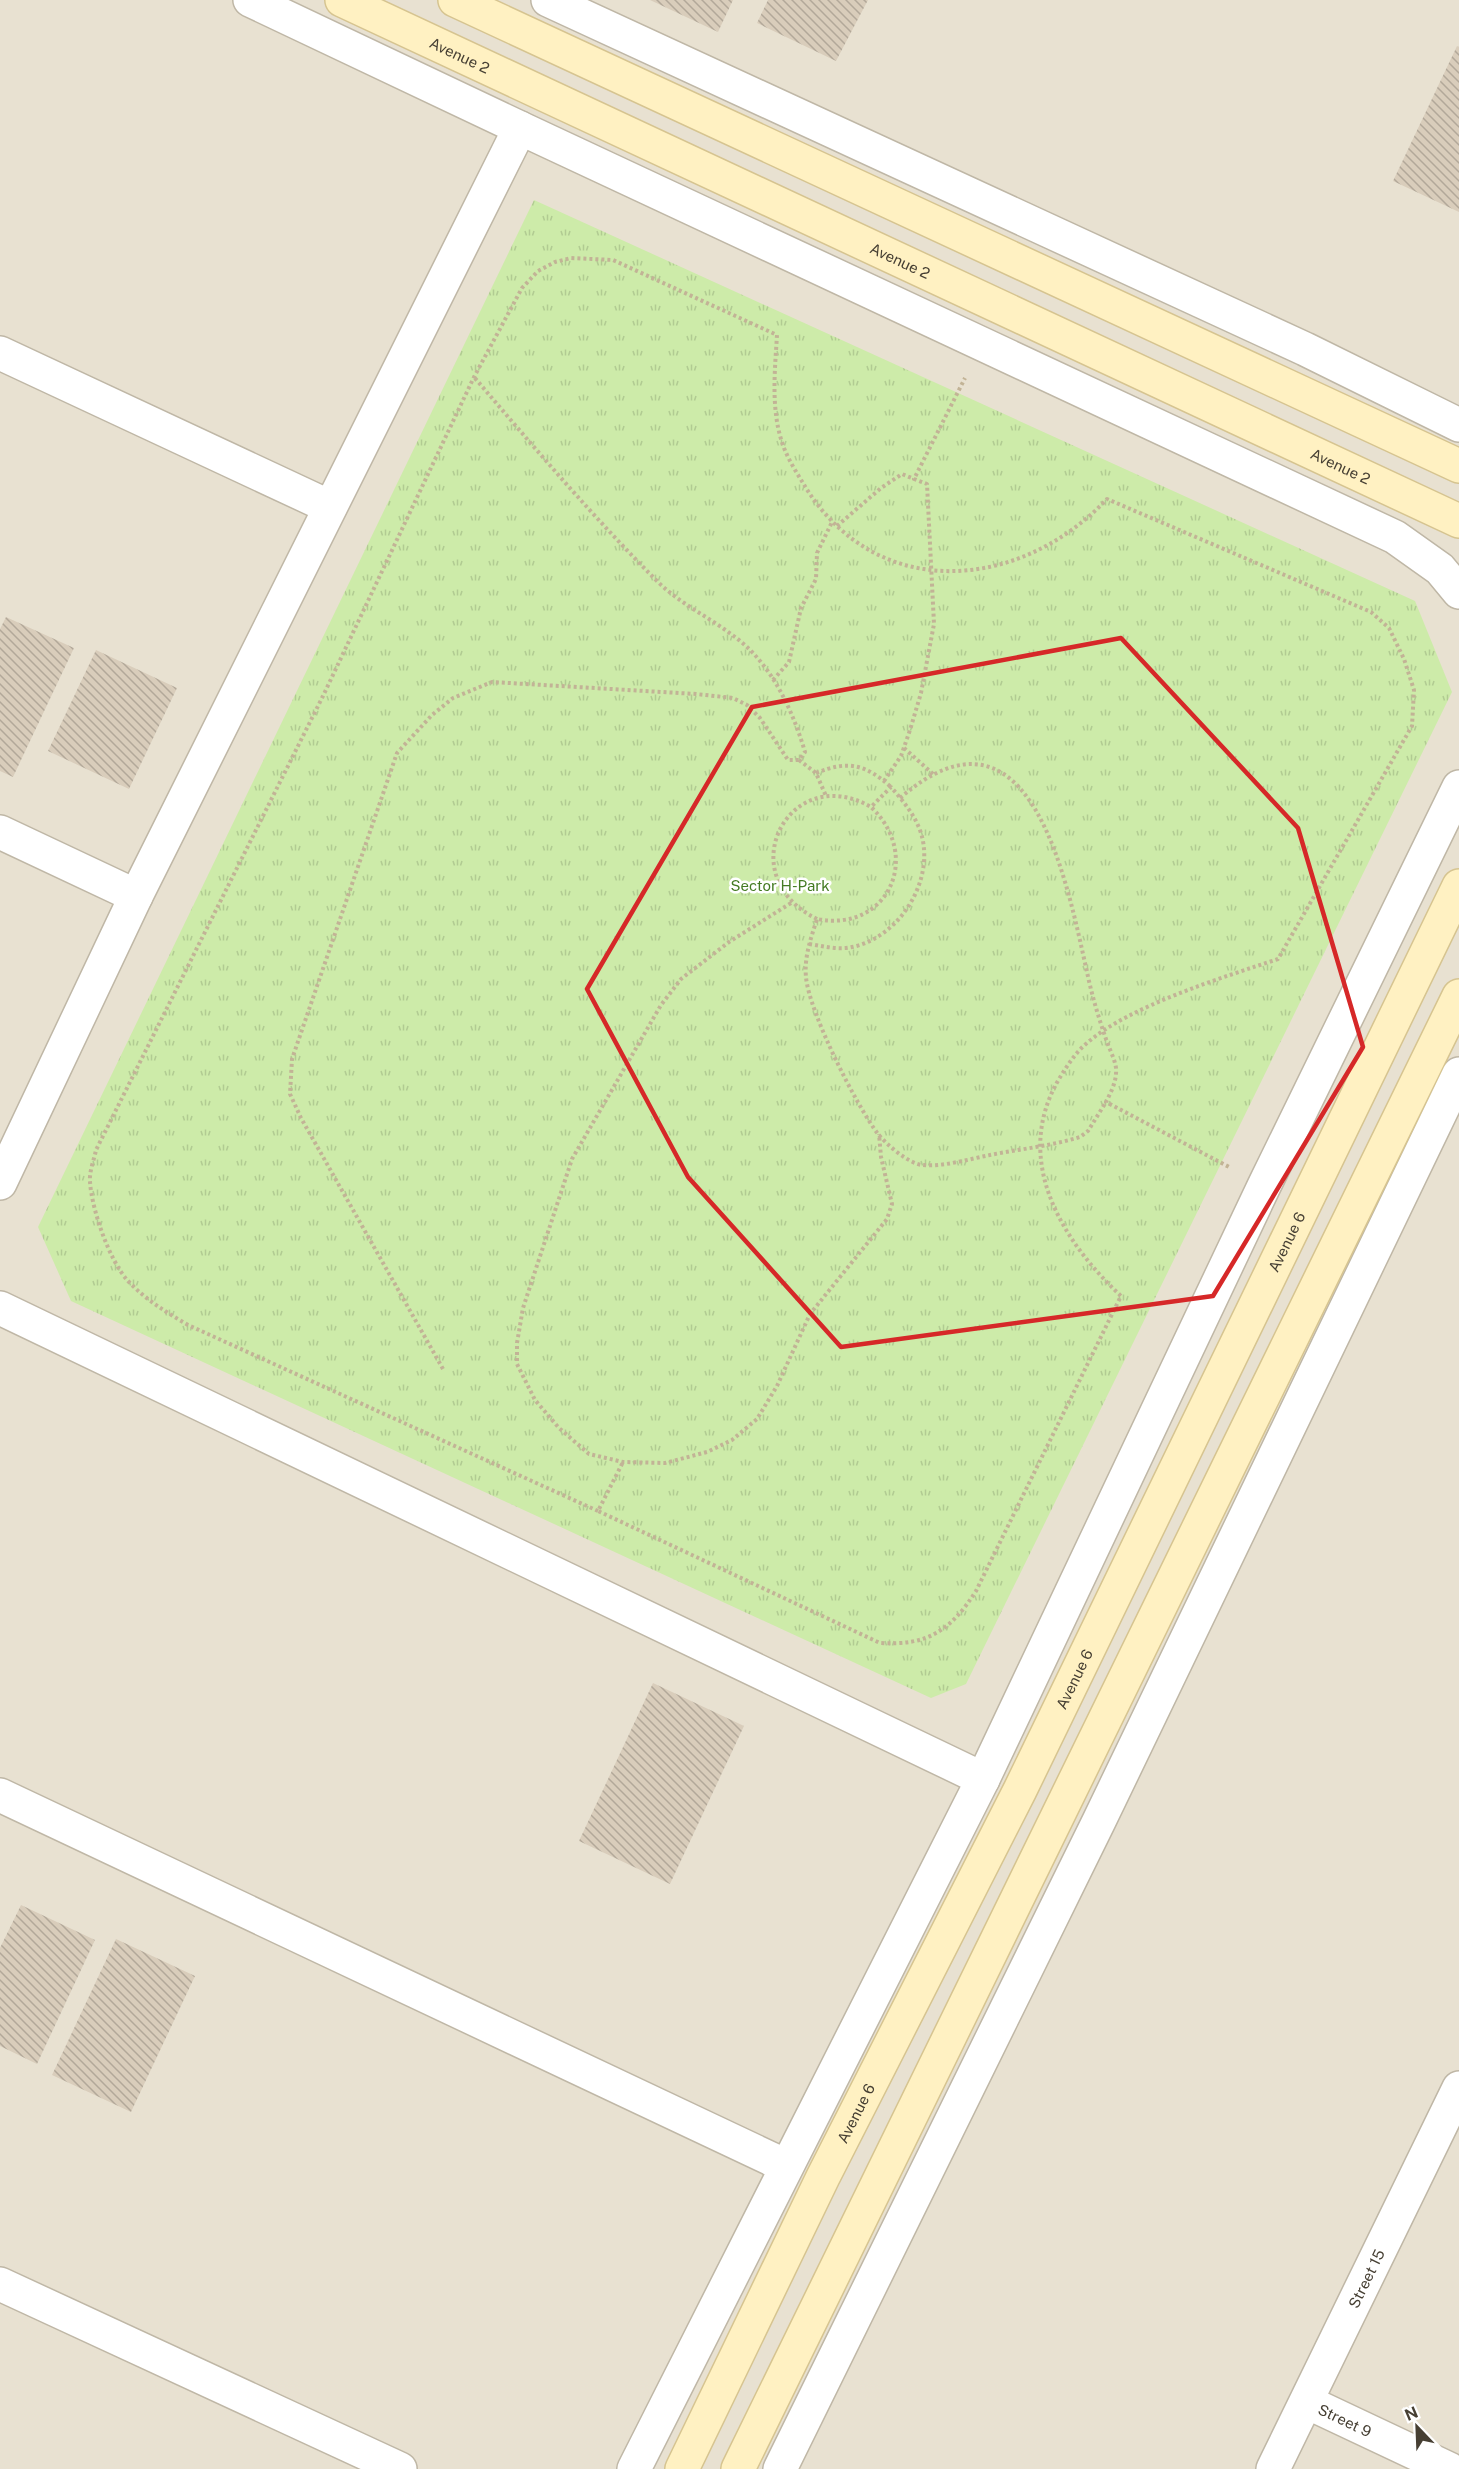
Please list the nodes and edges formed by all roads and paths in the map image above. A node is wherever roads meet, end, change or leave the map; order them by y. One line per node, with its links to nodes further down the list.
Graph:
1 (250, 0): 5 (street)
2 (342, 0): 11 (main road, Avenue 2)
3 (455, 0): 10 (main road)
4 (548, 0): 7 (street)
5 (520, 128): 6 (street); 16 (street)
6 (983, 344): 13 (street); 15 (path)
7 (1305, 349): 10 (street); 12 (street)
8 (0, 353): 16 (street)
9 (474, 377): 17 (path); 22 (path); 52 (path)
10 (1285, 383): 14 (main road)
11 (1253, 424): 13 (street); 18 (main road, Avenue 2)
12 (1459, 425)
13 (1233, 463): 21 (street)
14 (1459, 466)
15 (914, 479): 19 (path); 20 (path)
16 (330, 507): 35 (street)
17 (832, 522): 19 (path); 22 (path)
18 (1453, 524)
19 (837, 526): 20 (path)
20 (931, 571): 23 (path); 42 (path)
21 (1459, 592)
22 (773, 680): 24 (path)
23 (904, 748): 26 (path); 27 (path)
24 (799, 760): 25 (path); 50 (path)
25 (816, 773): 27 (path); 30 (path)
26 (933, 774): 31 (path); 42 (path)
27 (884, 781): 28 (path)
28 (891, 787): 31 (path); 32 (path)
29 (1459, 788): 38 (street)
30 (826, 796): 32 (path); 36 (path)
31 (900, 798): 39 (path)
32 (872, 807): 37 (path)
33 (0, 832): 35 (street)
34 (1459, 886): 40 (main road, Avenue 6)
35 (136, 896): 47 (street)
36 (791, 903): 37 (path); 51 (path)
37 (817, 919): 39 (path)
38 (1391, 927): 40 (street); 48 (street)
39 (809, 944): 45 (path)
40 (1430, 945): 61 (main road, Avenue 6)
41 (1459, 996): 62 (main road)
42 (1104, 1031): 44 (path); 46 (path)
43 (1459, 1074): 63 (street)
44 (1106, 1102): 46 (path); 48 (path)
45 (879, 1134): 46 (path); 51 (path)
46 (1039, 1146): 52 (path)
47 (0, 1183)
48 (1264, 1186): 53 (street)
49 (0, 1308): 53 (street)
50 (443, 1369)
51 (623, 1462): 52 (path)
52 (598, 1511)
53 (983, 1779): 56 (street)
54 (0, 1795): 56 (street)
55 (1459, 2088): 58 (street, Street 15)
56 (786, 2166): 60 (street)
57 (0, 2284): 59 (street)
58 (1307, 2402): 64 (street, Street 15); 65 (street, Street 9)
59 (400, 2469)
60 (634, 2469)
61 (682, 2469)
62 (738, 2469)
63 (780, 2469)
64 (1274, 2469)
65 (1449, 2469)

